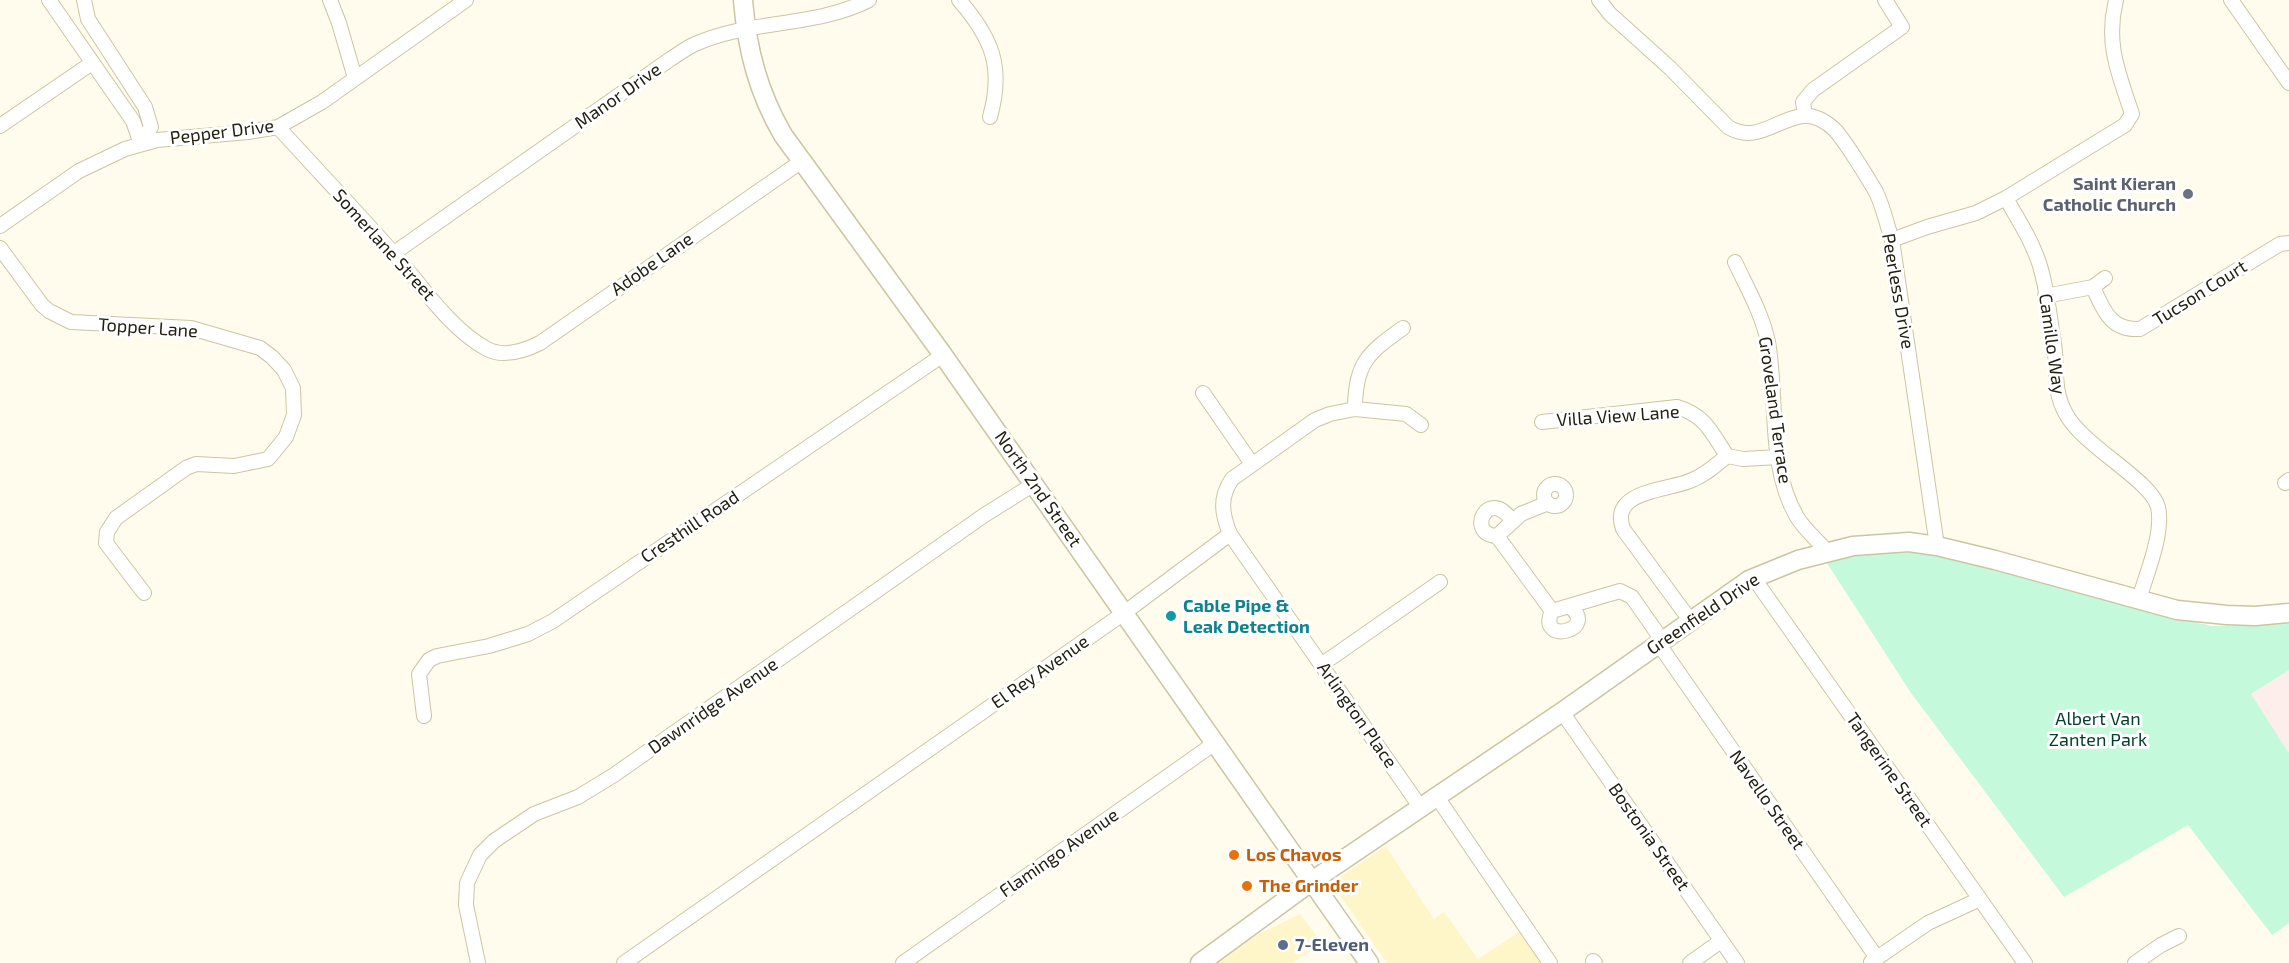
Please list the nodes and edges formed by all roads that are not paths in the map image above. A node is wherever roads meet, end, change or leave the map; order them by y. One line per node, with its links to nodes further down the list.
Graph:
1 (49, 0): 13 (street)
2 (84, 0): 20 (street)
3 (330, 0): 14 (street)
4 (466, 0): 14 (street, Pepper Drive)
5 (743, 0): 12 (main road, North 2nd Street)
6 (870, 0): 12 (street, Manor Drive)
7 (958, 0): 17 (street)
8 (1599, 0): 16 (street)
9 (1885, 0): 16 (street)
10 (2116, 0): 22 (street)
11 (2231, 0): 15 (street)
12 (745, 30): 21 (main road, North 2nd Street); 27 (street, Manor Drive)
13 (92, 63): 18 (street); 20 (street)
14 (356, 78): 19 (street, Pepper Drive)
15 (2289, 83)
16 (1805, 115): 24 (street, Peerless Drive)
17 (990, 117)
18 (0, 126)
19 (278, 127): 20 (street, Pepper Drive); 27 (street, Somerlane Street)
20 (141, 144): 23 (street, Pepper Drive)
21 (802, 161): 33 (street, Adobe Lane); 34 (main road, North 2nd Street)
22 (2006, 198): 24 (street); 31 (street, Camillo Way)
23 (0, 226)
24 (1892, 240): 47 (street, Peerless Drive)
25 (2289, 243): 30 (street, Tucson Court)
26 (0, 248): 51 (street, Topper Lane)
27 (394, 253): 33 (street, Somerlane Street)
28 (1735, 262): 40 (street, Groveland Terrace)
29 (2105, 278): 30 (street)
30 (2093, 287): 31 (street)
31 (2045, 296): 52 (street, Camillo Way)
32 (1403, 328): 36 (street)
33 (497, 352)
34 (943, 355): 42 (main road, North 2nd Street); 61 (street, Cresthill Road)
35 (1203, 393): 41 (street)
36 (1355, 409): 38 (street); 41 (street)
37 (1542, 422): 39 (street, Villa View Lane)
38 (1421, 425)
39 (1727, 456): 40 (street); 57 (street)
40 (1779, 457): 48 (street, Groveland Terrace)
41 (1252, 464): 45 (street)
42 (1034, 484): 55 (main road, North 2nd Street); 70 (street, Dawnridge Avenue)
43 (1548, 503): 44 (street)
44 (1512, 521): 46 (street); 46 (street)
45 (1230, 534): 55 (street, El Rey Avenue); 59 (street, Arlington Place)
46 (1497, 536): 54 (street)
47 (1937, 546): 48 (main road, Greenfield Drive); 52 (main road, Greenfield Drive)
48 (1827, 551): 49 (main road, Greenfield Drive)
49 (1754, 578): 57 (main road, Greenfield Drive); 66 (street, Tangerine Street)
50 (1440, 582): 59 (street)
51 (144, 593)
52 (2139, 600): 56 (main road, Greenfield Drive)
53 (1569, 606): 54 (street); 54 (street); 58 (street, Navello Street)
54 (1552, 611)
55 (1124, 612): 62 (main road, North 2nd Street); 71 (street, El Rey Avenue)
56 (2289, 613)
57 (1690, 620): 58 (main road, Greenfield Drive)
58 (1660, 642): 60 (main road, Greenfield Drive); 69 (street, Navello Street)
59 (1321, 665): 64 (street, Arlington Place)
60 (1562, 712): 63 (main road, Greenfield Drive); 68 (street, Bostonia Street)
61 (424, 716)
62 (1215, 743): 65 (main road, North 2nd Street); 72 (street, Flamingo Avenue)
63 (1437, 797): 64 (main road, Greenfield Drive); 75 (street)
64 (1421, 808): 65 (main road, Greenfield Drive)
65 (1312, 881): 73 (main road, Greenfield Drive); 74 (main road, North 2nd Street)
66 (1980, 899): 69 (street); 78 (street, Tangerine Street)
67 (2179, 936): 79 (street)
68 (1721, 941): 76 (street); 77 (street, Bostonia Street)
69 (1873, 960)
70 (478, 963)
71 (626, 963)
72 (903, 963)
73 (1200, 963)
74 (1369, 963)
75 (1550, 963)
76 (1690, 963)
77 (1737, 963)
78 (2025, 963)
79 (2135, 963)

